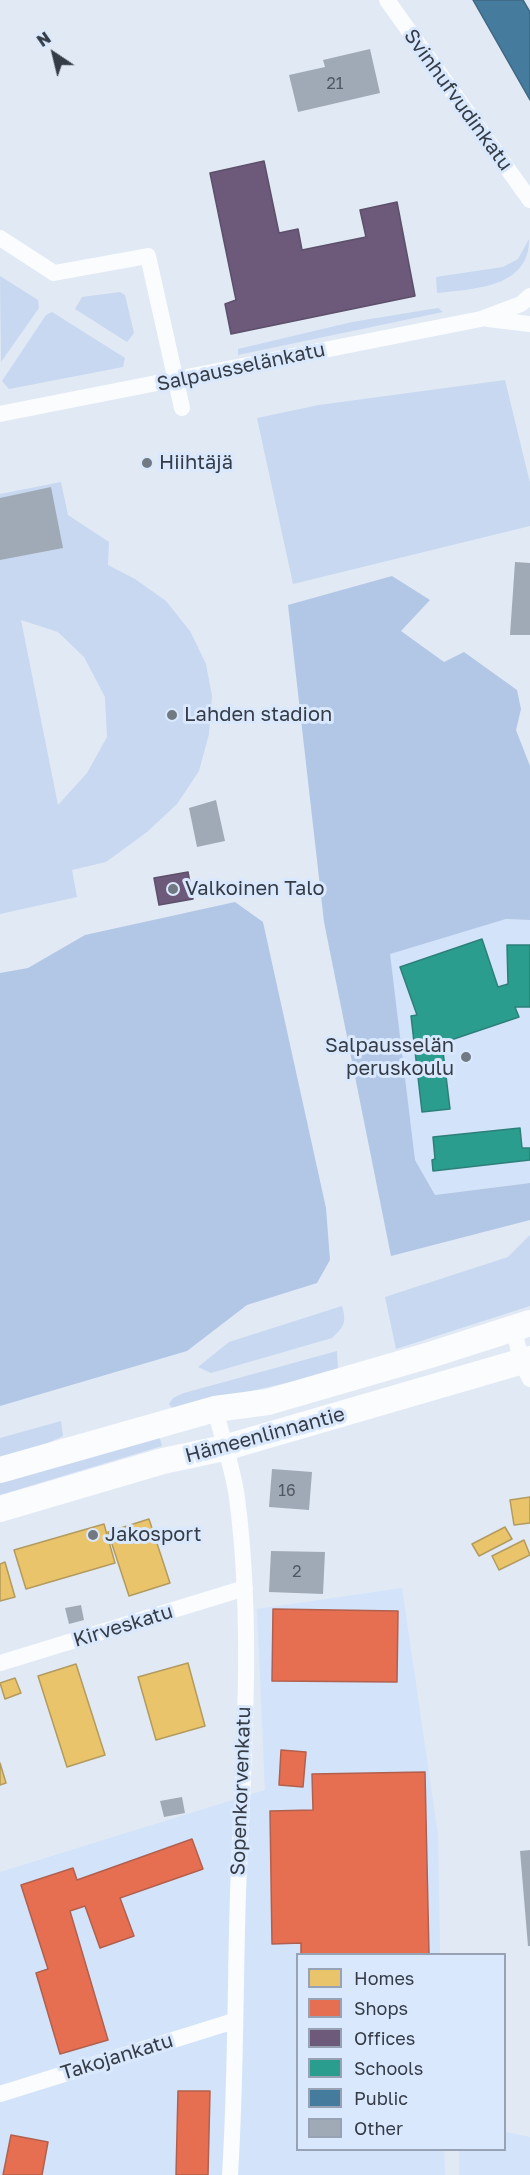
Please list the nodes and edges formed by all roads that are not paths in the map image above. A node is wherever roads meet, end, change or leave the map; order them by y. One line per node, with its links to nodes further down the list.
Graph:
1 (387, 0): 2 (street, Svinhufvudinkatu)
2 (530, 200)
3 (0, 238): 7 (street)
4 (530, 296): 5 (street, Salpausselänkatu)
5 (481, 319): 6 (street, Salpausselänkatu); 7 (street, Salpausselänkatu)
6 (530, 324)
7 (176, 380): 8 (street); 9 (street, Salpausselänkatu)
8 (182, 408)
9 (0, 414)
10 (522, 1326): 11 (street); 12 (main road, Hämeenlinnantie)
11 (527, 1366): 13 (main road, Hämeenlinnantie)
12 (215, 1409): 13 (street, Sopenkorvenkatu); 14 (main road, Hämeenlinnantie)
13 (224, 1449): 15 (main road, Hämeenlinnantie); 16 (street, Sopenkorvenkatu)
14 (0, 1470)
15 (0, 1509)
16 (245, 1588): 17 (street, Kirveskatu); 18 (street, Sopenkorvenkatu)
17 (0, 1663)
18 (234, 2021): 19 (street, Takojankatu); 20 (street, Sopenkorvenkatu)
19 (0, 2094)
20 (230, 2175)

